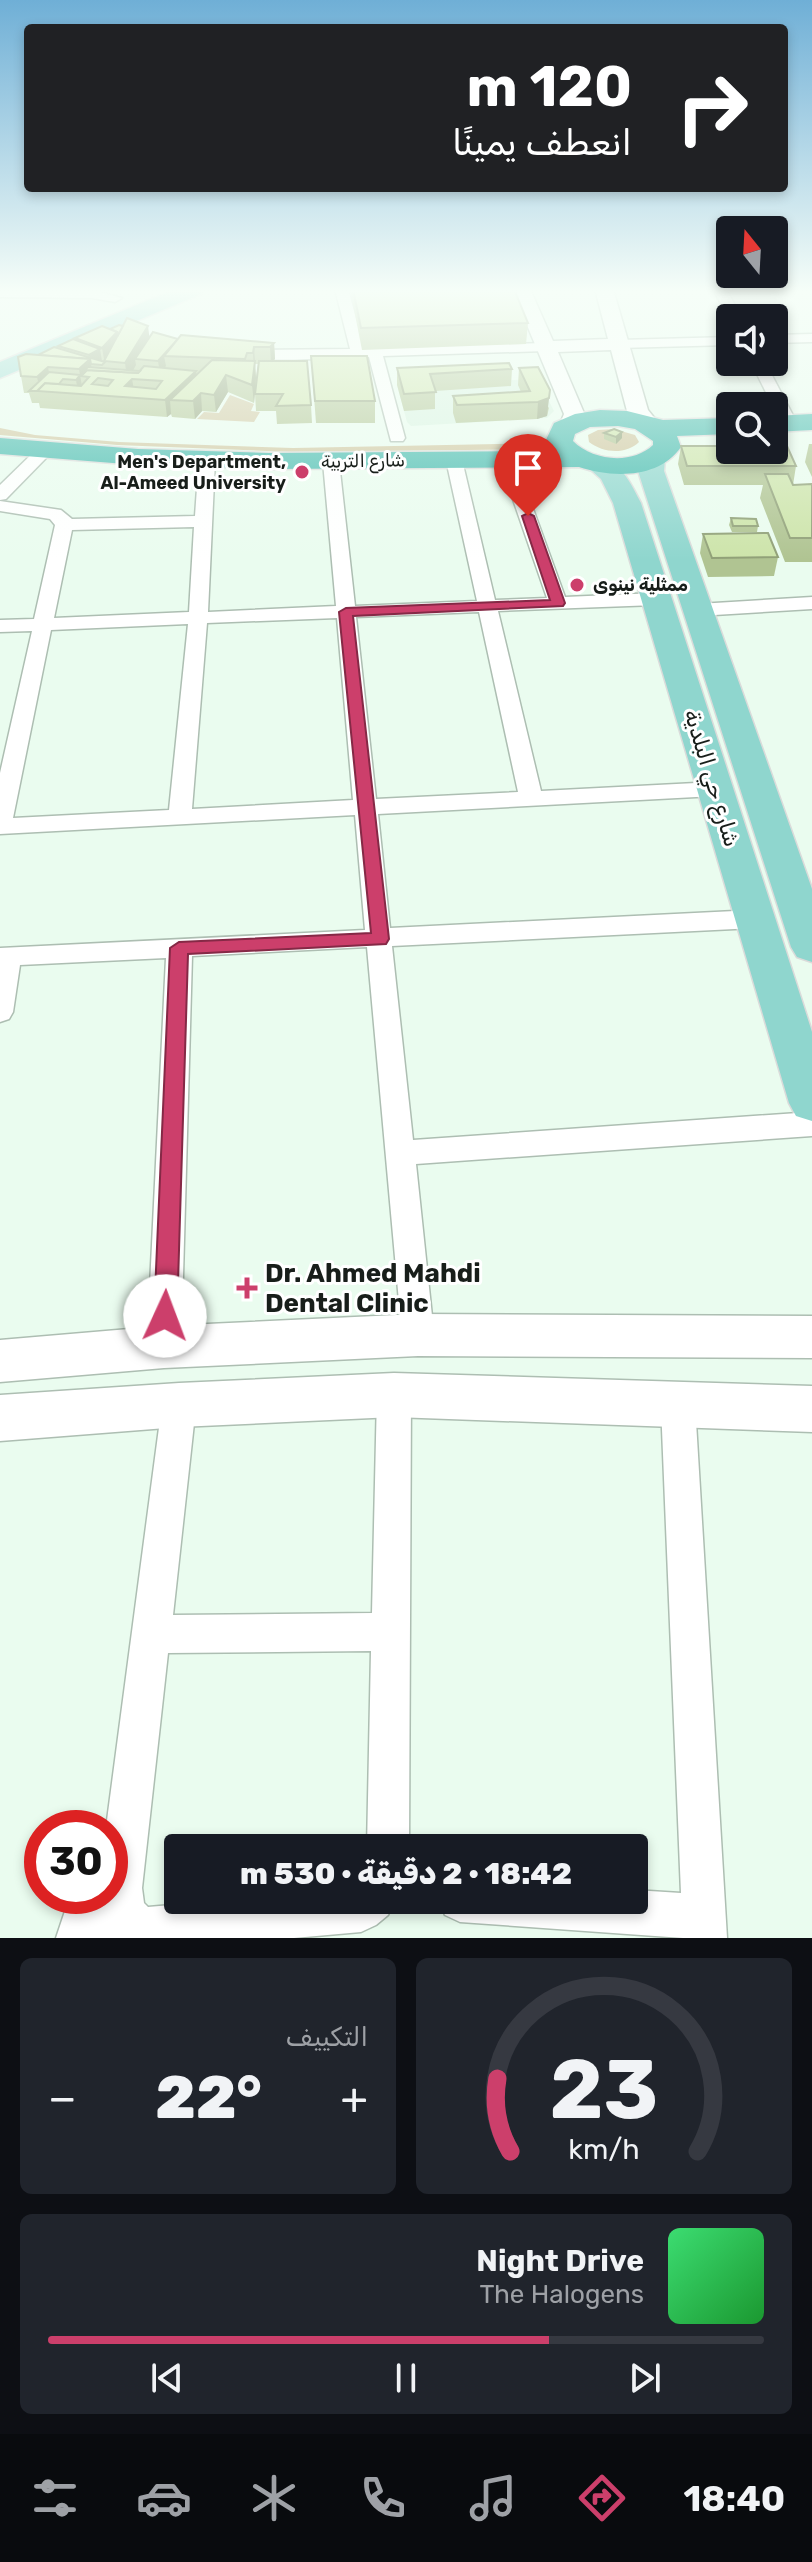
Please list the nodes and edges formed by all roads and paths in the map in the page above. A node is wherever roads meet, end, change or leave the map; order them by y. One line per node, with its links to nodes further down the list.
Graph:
1 (382, 379): 9 (street)
2 (560, 379): 4 (main road)
3 (629, 379): 5 (main road)
4 (571, 424): 5 (highway, شارع التربية); 9 (highway, شارع التربية); 18 (highway)
5 (649, 425): 10 (highway, شارع التربية); 14 (highway)
6 (788, 429): 12 (highway)
7 (716, 430): 10 (highway)
8 (48, 437): 9 (highway, شارع التربية); 13 (highway, شارع التربية); 16 (highway, شارع التربية); 20 (street)
9 (397, 438)
10 (686, 438): 11 (highway); 14 (highway, شارع التربية)
11 (716, 443)
12 (812, 443)
13 (0, 446)
14 (657, 457): 18 (highway, شارع التربية); 21 (main road, شارع حي البلدية)
15 (507, 459): 17 (highway, شارع التربية); 18 (highway, شارع التربية); 26 (street)
16 (207, 460): 19 (highway, شارع التربية); 23 (street)
17 (454, 460): 19 (highway, شارع التربية); 28 (street)
18 (589, 461): 21 (main road, شارع حي البلدية)
19 (331, 462): 30 (street)
20 (0, 495)
21 (644, 503): 25 (main road, شارع حي البلدية); 29 (main road, شارع حي البلدية)
22 (0, 506): 24 (street)
23 (204, 521): 24 (street); 31 (street)
24 (64, 525): 32 (street)
25 (656, 599): 26 (street); 34 (main road, شارع حي البلدية)
26 (558, 603): 28 (street)
27 (812, 603): 29 (street)
28 (488, 606): 30 (street); 35 (street)
29 (698, 610): 41 (main road, شارع حي البلدية)
30 (346, 612): 31 (street); 36 (street)
31 (198, 618): 32 (street); 37 (street)
32 (45, 624): 33 (street); 38 (street)
33 (0, 626)
34 (715, 789): 35 (street); 39 (main road, شارع حي البلدية)
35 (531, 798): 36 (street)
36 (367, 807): 37 (street); 40 (street)
37 (180, 817): 38 (street)
38 (0, 826)
39 (755, 919): 40 (street); 45 (main road, شارع حي البلدية)
40 (380, 939): 42 (street); 47 (street)
41 (812, 947)
42 (179, 948): 43 (street); 50 (street)
43 (4, 957): 44 (street)
44 (0, 1012)
45 (812, 1103)
46 (812, 1124): 47 (street)
47 (401, 1153): 48 (street)
48 (418, 1335): 49 (main road); 50 (main road)
49 (812, 1337)
50 (164, 1347): 51 (main road)
51 (0, 1361)
52 (394, 1395): 53 (main road); 54 (main road); 57 (street)
53 (179, 1405): 56 (main road); 58 (street)
54 (678, 1405): 55 (main road); 64 (street)
55 (812, 1409)
56 (0, 1418)
57 (391, 1632): 58 (street); 60 (street)
58 (151, 1634): 59 (street)
59 (128, 1822)
60 (388, 1834)
61 (123, 1914): 62 (street); 65 (street)
62 (317, 1914)
63 (587, 1914): 64 (street)
64 (704, 1927)
65 (78, 1938)

